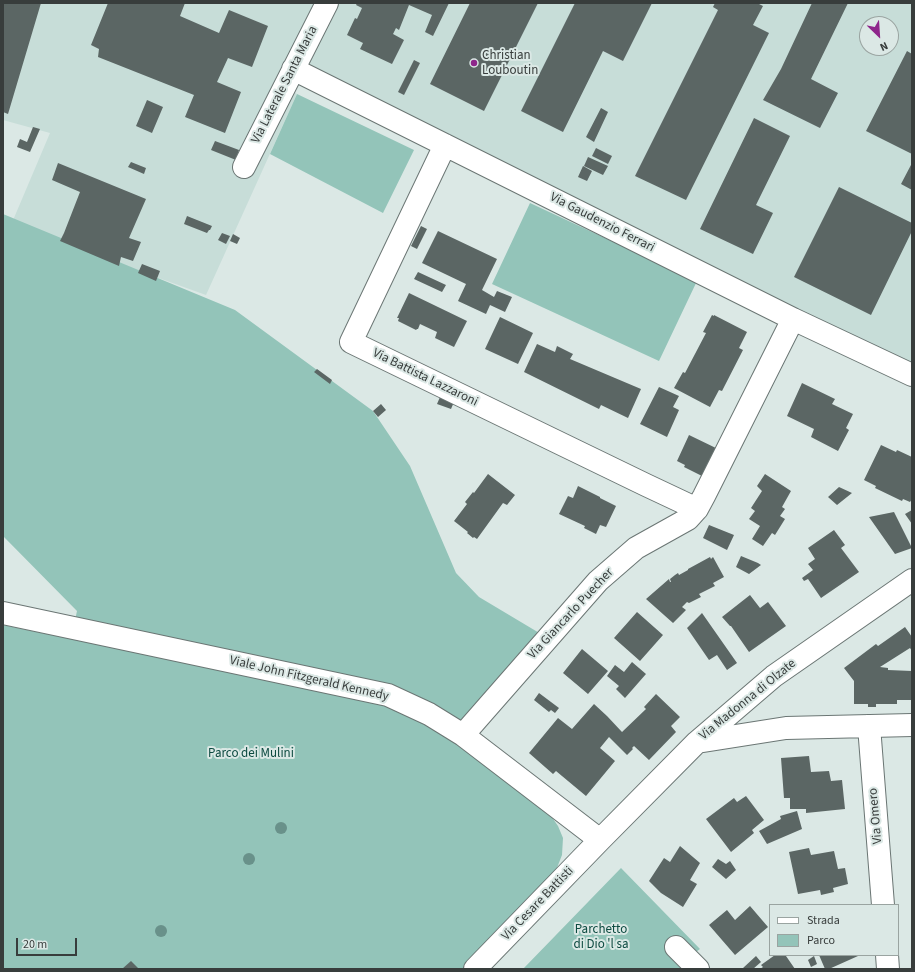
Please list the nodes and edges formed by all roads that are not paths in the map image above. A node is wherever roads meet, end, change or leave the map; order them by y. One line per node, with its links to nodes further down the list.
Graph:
1 (327, 3): 2 (street, Via Laterale Santa Maria)
2 (293, 69): 3 (street, Via Gaudenzio Ferrari); 4 (street, Via Laterale Santa Maria)
3 (445, 145): 5 (street, Via Gaudenzio Ferrari); 7 (street, Via Battista Lazzaroni)
4 (244, 167)
5 (793, 318): 6 (street, Via Gaudenzio Ferrari); 7 (street, Via Giancarlo Puecher)
6 (912, 375)
7 (697, 509): 12 (street, Via Giancarlo Puecher)
8 (912, 580): 13 (street, Via Madonna di Olzate)
9 (3, 613): 12 (street, Viale John Fitzgerald Kennedy)
10 (869, 726): 11 (street); 13 (street); 15 (street, Via Omero)
11 (912, 726)
12 (463, 735): 14 (street, Viale John Fitzgerald Kennedy)
13 (697, 742): 14 (street, Via Madonna di Olzate)
14 (600, 840): 18 (street, Via Cesare Battisti)
15 (883, 904)
16 (676, 947): 19 (street)
17 (887, 956): 20 (street)
18 (475, 969)
19 (698, 969)
20 (888, 969)

